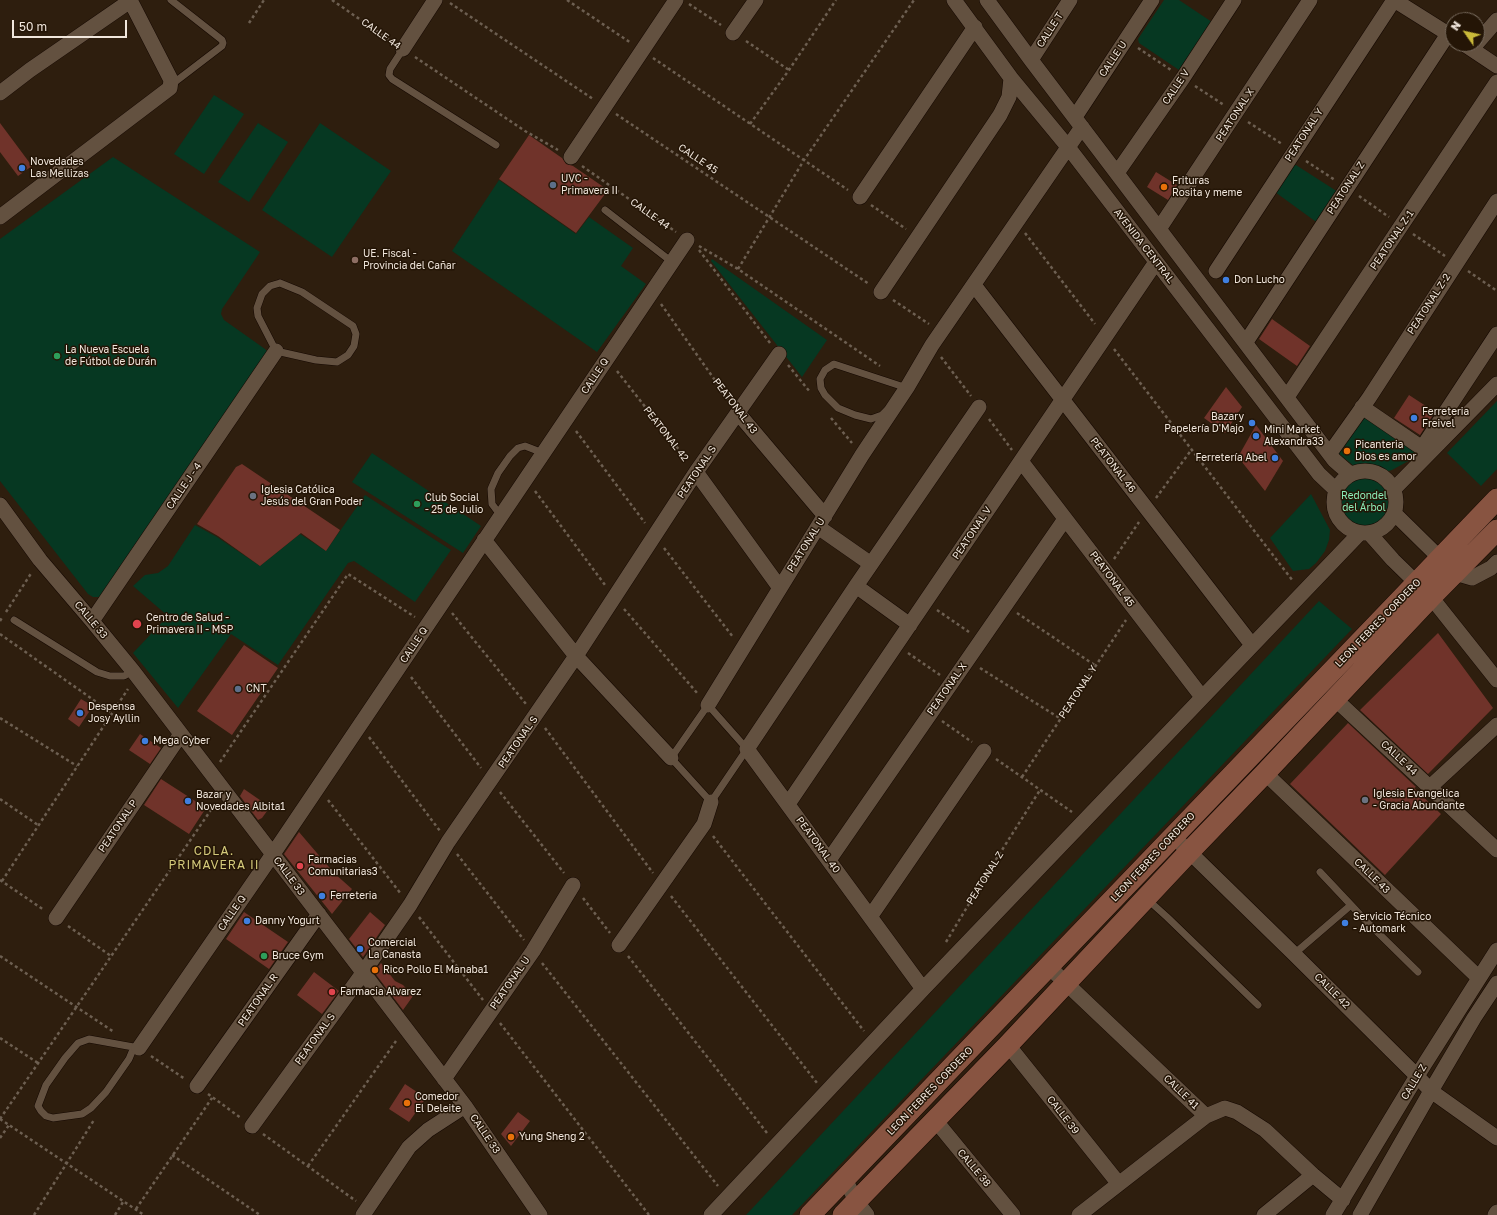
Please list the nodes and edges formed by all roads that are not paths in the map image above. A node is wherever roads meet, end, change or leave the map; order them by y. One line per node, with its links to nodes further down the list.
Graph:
1 (132, 0): 25 (street); 26 (street)
2 (171, 0): 25 (lane)
3 (435, 0): 19 (street)
4 (676, 0): 30 (street)
5 (756, 0): 17 (street)
6 (954, 0): 14 (street, AVENIDA CENTRAL)
7 (1070, 0): 21 (street, CALLE T)
8 (1152, 0): 27 (street, CALLE U)
9 (1234, 0): 31 (street, CALLE V)
10 (1310, 0): 36 (street, PEATONAL X)
11 (1394, 0): 15 (street); 40 (street, PEATONAL Y)
12 (990, 1): 21 (street)
13 (1497, 20): 16 (street)
14 (975, 27): 23 (street, AVENIDA CENTRAL); 32 (street)
15 (1445, 32)
16 (1485, 32)
17 (733, 33)
18 (1445, 45): 44 (street, PEATONAL Z)
19 (403, 49): 28 (lane)
20 (1480, 52): 22 (street)
21 (1031, 60): 27 (street)
22 (1497, 66)
23 (1011, 78): 29 (street, AVENIDA CENTRAL); 42 (street)
24 (1497, 82): 49 (street, PEATONAL Z-1)
25 (171, 85): 35 (street)
26 (0, 93)
27 (1078, 122): 29 (street, CALLE U); 31 (street)
28 (496, 145)
29 (1068, 147): 39 (street, AVENIDA CENTRAL); 41 (street, CALLE U)
30 (571, 157)
31 (1117, 173): 36 (street)
32 (860, 197)
33 (1497, 201): 52 (street, PEATONAL Z-2)
34 (605, 210): 38 (lane)
35 (0, 217)
36 (1159, 229): 44 (street)
37 (687, 240): 38 (street, CALLE Q)
38 (672, 262): 54 (street, CALLE Q)
39 (1156, 262): 50 (street, PEATONAL V); 60 (street, AVENIDA CENTRAL)
40 (1216, 271)
41 (974, 285): 48 (street, PEATONAL U); 50 (street, PEATONAL 46)
42 (881, 292)
43 (1497, 334): 52 (street)
44 (1246, 342): 49 (street)
45 (276, 351): 45 (lane); 78 (street, CALLE J - 4)
46 (779, 354): 53 (street, PEATONAL S)
47 (1497, 384): 59 (street)
48 (906, 387): 48 (lane); 66 (street, PEATONAL U)
49 (1287, 397): 55 (street)
50 (1062, 400): 56 (street, PEATONAL V); 80 (street, PEATONAL 46)
51 (980, 407): 72 (street)
52 (1362, 408): 55 (street, PEATONAL Z-2)
53 (738, 413): 57 (street, PEATONAL S); 66 (street, PEATONAL 43)
54 (543, 453): 64 (street, CALLE Q); 64 (lane)
55 (1330, 454): 58 (street)
56 (1021, 461): 65 (street, PEATONAL 45); 79 (street, PEATONAL V)
57 (696, 472): 75 (street); 81 (street, PEATONAL S)
58 (1350, 474): 59 (street); 60 (street)
59 (1394, 489): 63 (street)
60 (1336, 490): 68 (street)
61 (1497, 499): 70 (street, LEON FEBRES CORDERO)
62 (0, 505): 78 (street, CALLE 33)
63 (1394, 513): 68 (street); 70 (street)
64 (501, 516): 69 (street, CALLE Q)
65 (1065, 519): 84 (street, PEATONAL 45); 100 (street, PEATONAL X)
66 (821, 522): 72 (street, PEATONAL 43); 75 (street, PEATONAL U)
67 (1497, 530): 73 (street, LEON FEBRES CORDERO)
68 (1364, 534): 76 (street); 80 (street)
69 (484, 540): 81 (street); 99 (street, CALLE Q)
70 (1440, 559): 73 (street); 76 (street, LEON FEBRES CORDERO)
71 (1497, 562): 73 (street)
72 (871, 564): 74 (street)
73 (1455, 573): 76 (street, LEON FEBRES CORDERO)
74 (856, 586): 79 (street); 89 (street)
75 (780, 588): 86 (street, PEATONAL U)
76 (1424, 590): 83 (street); 85 (street, LEON FEBRES CORDERO); 96 (street, LEON FEBRES CORDERO)
77 (14, 620): 82 (lane)
78 (92, 621): 82 (street, CALLE 33)
79 (910, 625): 95 (street, PEATONAL V)
80 (1252, 645): 84 (street)
81 (576, 656): 91 (street); 113 (street, PEATONAL S)
82 (135, 674): 88 (street, CALLE 33)
83 (1497, 680)
84 (1202, 697): 117 (street)
85 (1335, 699): 92 (street, LEON FEBRES CORDERO); 93 (street, CALLE 44)
86 (708, 705): 89 (lane, PEATONAL 40); 91 (lane)
87 (1497, 725): 93 (street)
88 (181, 734): 99 (street, CALLE 33); 107 (street, PEATONAL P)
89 (747, 749): 94 (lane); 95 (street, PEATONAL 40)
90 (984, 751): 106 (street)
91 (671, 758): 94 (lane)
92 (1265, 773): 98 (street, LEON FEBRES CORDERO); 114 (street, CALLE 43)
93 (1430, 786): 97 (street, CALLE 44)
94 (711, 802): 108 (street)
95 (788, 804): 100 (street, PEATONAL 40)
96 (1173, 836): 98 (street, CALLE 42); 111 (street, LEON FEBRES CORDERO)
97 (1497, 850)
98 (1188, 852): 103 (street, LEON FEBRES CORDERO); 110 (street, CALLE 42)
99 (273, 854): 105 (street, CALLE 33); 120 (street, CALLE Q)
100 (829, 860): 106 (street, PEATONAL 40)
101 (1320, 872): 104 (lane)
102 (573, 885): 122 (street, PEATONAL U)
103 (1146, 898): 115 (street, LEON FEBRES CORDERO); 118 (lane)
104 (1351, 905): 110 (lane); 112 (lane)
105 (319, 914): 113 (street, CALLE 33); 123 (street, PEATONAL R)
106 (870, 917): 117 (street, PEATONAL 40)
107 (56, 918)
108 (619, 945)
109 (1497, 950): 114 (street, CALLE Z)
110 (1294, 954): 121 (street, CALLE 42)
111 (1050, 967): 115 (street, CALLE 41); 131 (street, LEON FEBRES CORDERO)
112 (1418, 972)
113 (364, 973): 122 (street, CALLE 33); 128 (street, PEATONAL S)
114 (1479, 978): 121 (street, CALLE Z)
115 (1066, 982): 119 (street, LEON FEBRES CORDERO); 126 (street, CALLE 41)
116 (1497, 983): 124 (street, CALLE Z)
117 (923, 989): 138 (street)
118 (1258, 1005)
119 (1008, 1045): 127 (street, LEON FEBRES CORDERO); 132 (street, CALLE 39)
120 (136, 1048): 120 (lane)
121 (1417, 1076): 124 (street, CALLE 42); 133 (street, CALLE Z)
122 (444, 1078): 125 (street, CALLE 33)
123 (196, 1086)
124 (1431, 1091): 129 (street, CALLE 42); 144 (street, CALLE Z)
125 (465, 1106): 136 (street); 137 (street, CALLE 33)
126 (1206, 1116): 130 (street, CALLE 41); 132 (street)
127 (935, 1120): 134 (street, LEON FEBRES CORDERO); 140 (street, CALLE 38)
128 (252, 1126)
129 (1497, 1138)
130 (1313, 1175): 133 (street, CALLE 41); 142 (street)
131 (845, 1179): 134 (street); 139 (street, LEON FEBRES CORDERO)
132 (1119, 1184): 141 (street)
133 (1343, 1200): 143 (street, CALLE Z)
134 (855, 1210)
135 (1497, 1212): 145 (street)
136 (363, 1215)
137 (540, 1215)
138 (711, 1215)
139 (810, 1215)
140 (1013, 1215)
141 (1079, 1215)
142 (1264, 1215)
143 (1334, 1215)
144 (1360, 1215)
145 (1495, 1215)

